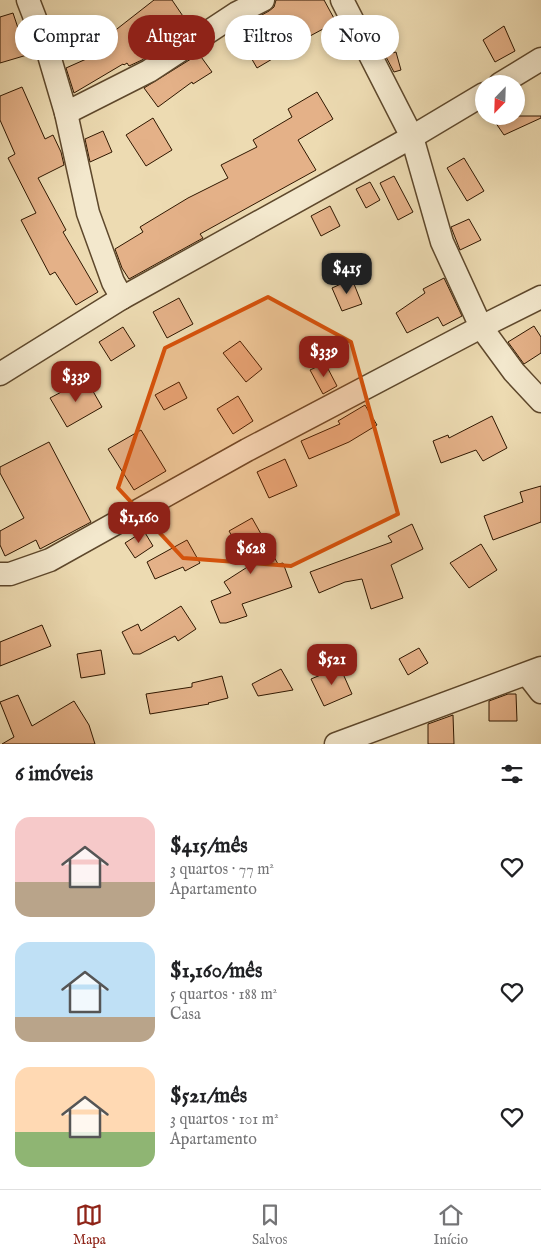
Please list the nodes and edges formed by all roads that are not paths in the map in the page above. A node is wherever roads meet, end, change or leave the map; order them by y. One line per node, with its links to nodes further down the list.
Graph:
1 (28, 0): 7 (street)
2 (263, 0): 7 (street)
3 (342, 0): 8 (street)
4 (541, 59): 5 (street)
5 (515, 75)
6 (475, 99): 8 (street)
7 (66, 113): 10 (street)
8 (412, 137): 10 (street); 11 (street)
9 (541, 297): 11 (street)
10 (122, 298): 12 (street)
11 (481, 327): 13 (street); 14 (street)
12 (0, 374)
13 (541, 401)
14 (0, 574)
15 (534, 671): 16 (street); 17 (street)
16 (541, 692)
17 (336, 744)

